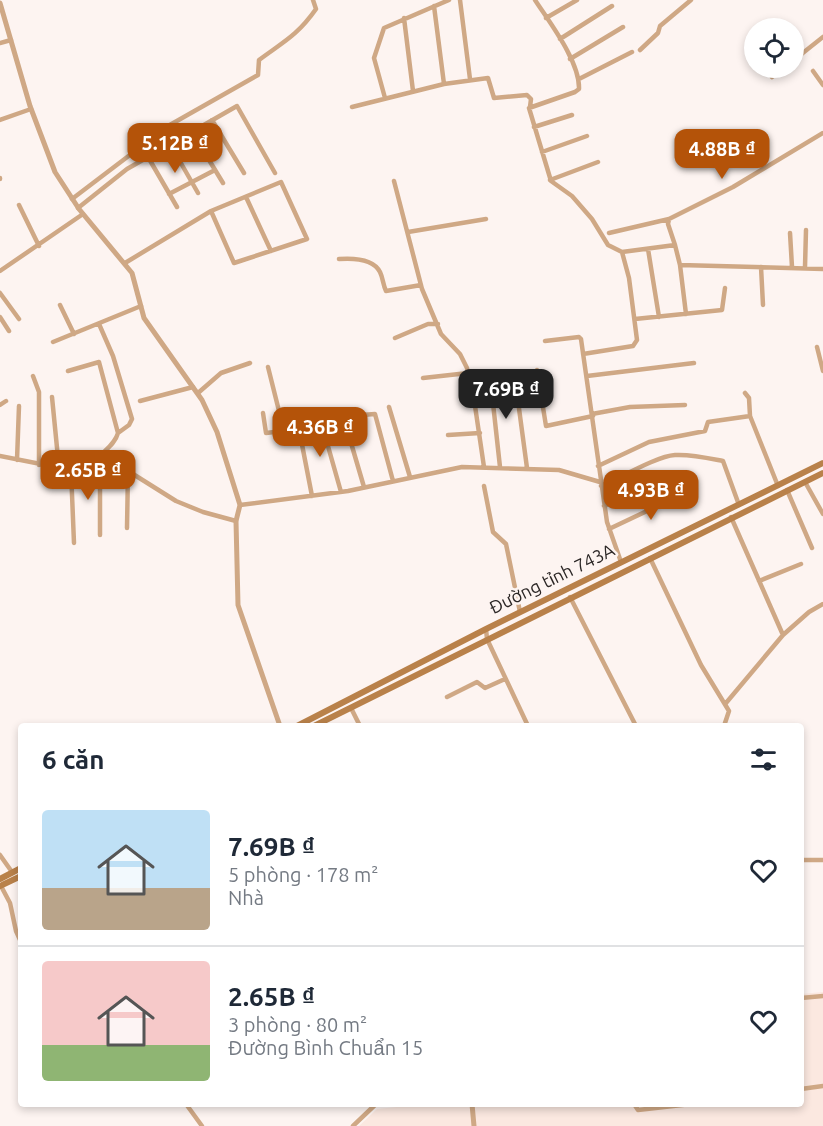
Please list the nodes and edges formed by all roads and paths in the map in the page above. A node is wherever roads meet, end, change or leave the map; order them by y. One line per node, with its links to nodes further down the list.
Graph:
1 (313, 0): 52 (street)
2 (449, 0): 8 (street)
3 (460, 0): 22 (street)
4 (535, 0): 11 (street)
5 (577, 0): 11 (street)
6 (691, 0): 17 (street)
7 (0, 3): 15 (street)
8 (434, 6): 10 (street); 24 (street)
9 (612, 6): 14 (street)
10 (404, 18): 26 (street); 27 (street)
11 (546, 18): 14 (street)
12 (623, 27): 20 (street)
13 (823, 36): 19 (street)
14 (560, 39): 20 (street)
15 (11, 40): 16 (street); 30 (street)
16 (0, 43)
17 (640, 50)
18 (632, 52): 23 (street)
19 (804, 52)
20 (570, 60): 23 (street)
21 (813, 71): 25 (street)
22 (470, 79): 24 (street); 29 (street)
23 (579, 79): 29 (street)
24 (444, 84): 26 (street)
25 (823, 85)
26 (413, 90): 27 (street)
27 (385, 98): 28 (street)
28 (352, 107)
29 (530, 107): 34 (street)
30 (31, 109): 32 (street); 52 (street)
31 (572, 115): 34 (street)
32 (0, 120)
33 (213, 120): 35 (street); 43 (street); 44 (street)
34 (534, 127): 39 (street)
35 (192, 132): 38 (street); 42 (street)
36 (823, 133): 59 (street)
37 (587, 136): 39 (street)
38 (170, 144): 40 (street); 47 (street)
39 (542, 152): 45 (street)
40 (148, 157): 50 (street); 55 (street)
41 (598, 162): 45 (street)
42 (215, 170): 47 (street); 48 (street)
43 (274, 172)
44 (244, 173)
45 (550, 180): 68 (street)
46 (394, 181): 61 (street)
47 (192, 182): 49 (street); 50 (street)
48 (223, 183)
49 (198, 193)
50 (169, 194): 54 (street)
51 (246, 196): 56 (street); 67 (street); 67 (street)
52 (72, 199): 55 (street)
53 (19, 205): 65 (street)
54 (177, 207)
55 (78, 208): 57 (street)
56 (211, 211): 67 (street); 70 (street)
57 (83, 214): 65 (street); 70 (street)
58 (486, 219): 61 (street)
59 (669, 219): 62 (street); 64 (street)
60 (806, 230): 74 (street)
61 (408, 232): 77 (street)
62 (609, 233)
63 (790, 233): 73 (street)
64 (675, 245): 66 (street); 71 (street)
65 (39, 246): 76 (street)
66 (648, 249): 68 (street); 85 (street)
67 (271, 251)
68 (622, 252): 87 (street)
69 (339, 259): 77 (street)
70 (125, 264): 82 (street)
71 (680, 265): 72 (street); 83 (street)
72 (761, 267): 73 (street); 81 (street)
73 (792, 267): 74 (street)
74 (805, 267): 75 (street)
75 (823, 268)
76 (0, 271)
77 (421, 285): 89 (street)
78 (725, 288): 83 (street)
79 (0, 293): 86 (street)
80 (60, 305): 91 (street)
81 (763, 305)
82 (141, 306): 88 (street); 108 (street)
83 (686, 314): 85 (street)
84 (0, 317): 90 (street)
85 (659, 317): 87 (street)
86 (19, 320)
87 (635, 320): 96 (street)
88 (99, 324): 91 (street); 124 (street)
89 (438, 324): 92 (street); 103 (street)
90 (9, 331)
91 (74, 334): 94 (street)
92 (395, 338)
93 (545, 341): 96 (street)
94 (53, 342)
95 (817, 347): 102 (street)
96 (583, 354): 106 (street)
97 (250, 363): 109 (street)
98 (694, 363): 106 (street)
99 (268, 367): 123 (street)
100 (537, 370): 120 (street)
101 (68, 371): 124 (street)
102 (823, 371)
103 (468, 373): 107 (street); 125 (street)
104 (33, 376): 130 (street)
105 (490, 376): 133 (street)
106 (587, 376): 120 (street)
107 (423, 378)
108 (193, 387): 109 (street); 112 (street)
109 (198, 393): 155 (street)
110 (745, 393): 121 (street)
111 (52, 397): 134 (street)
112 (140, 400)
113 (6, 401): 115 (street)
114 (518, 401): 137 (street)
115 (0, 405)
116 (685, 405): 120 (street)
117 (19, 406): 128 (street)
118 (389, 407): 141 (street)
119 (263, 413): 123 (street)
120 (593, 415): 131 (street)
121 (750, 416): 131 (street); 147 (street)
122 (320, 418): 151 (street)
123 (284, 430): 153 (street)
124 (118, 433): 135 (street)
125 (480, 433): 126 (street); 132 (street)
126 (448, 435)
127 (0, 456): 128 (street)
128 (17, 460): 130 (street)
129 (823, 463): 147 (main road, Đường tỉnh 743A)
130 (39, 465): 134 (street)
131 (598, 466): 145 (street)
132 (484, 467): 133 (street); 141 (street)
133 (500, 467): 137 (street)
134 (59, 468): 138 (street)
135 (93, 468): 136 (street); 138 (street)
136 (100, 468): 139 (street); 163 (street)
137 (527, 468): 145 (street)
138 (71, 470): 164 (street)
139 (128, 471): 160 (street); 161 (street)
140 (823, 473): 144 (main road, Đường tỉnh 743A)
141 (410, 477): 143 (street)
142 (671, 478): 157 (street)
143 (393, 481): 148 (street); 148 (street)
144 (805, 482): 149 (main road, Đường tỉnh 743A); 158 (street)
145 (600, 484): 156 (street); 157 (street)
146 (484, 486): 172 (street)
147 (778, 486): 150 (main road, Đường tỉnh 743A)
148 (364, 487): 151 (street)
149 (787, 490): 154 (main road, Đường tỉnh 743A); 165 (street)
150 (767, 491): 154 (main road); 156 (main road, Đường tỉnh 743A)
151 (340, 492): 153 (street)
152 (685, 493): 162 (street)
153 (312, 496): 155 (street)
154 (771, 498): 159 (main road, Đường tỉnh 743A)
155 (240, 504): 160 (street)
156 (739, 505): 167 (main road, Đường tỉnh 743A)
157 (604, 506): 162 (street)
158 (822, 511)
159 (731, 517): 166 (main road, Đường tỉnh 743A); 169 (street)
160 (236, 521): 180 (street)
161 (127, 528)
162 (609, 529): 167 (street)
163 (100, 535)
164 (74, 543)
165 (812, 548)
166 (650, 557): 170 (main road, Đường tỉnh 743A); 178 (street)
167 (621, 562): 172 (main road, Đường tỉnh 743A)
168 (801, 564): 169 (street)
169 (759, 581): 174 (street)
170 (570, 597): 175 (main road, Đường tỉnh 743A); 185 (street)
171 (823, 604): 174 (street)
172 (520, 612): 173 (main road, Đường tỉnh 743A)
173 (486, 629): 175 (street); 181 (main road, Đường tỉnh 743A)
174 (783, 635): 178 (street)
175 (487, 639): 176 (street); 179 (main road, Đường tỉnh 743A)
176 (505, 679): 177 (street); 184 (street)
177 (447, 696)
178 (726, 704): 186 (street)
179 (351, 708): 182 (main road, Đường tỉnh 743A); 183 (street)
180 (279, 723)
181 (303, 723)
182 (320, 723)
183 (358, 723)
184 (527, 723)
185 (634, 723)
186 (725, 723)
187 (0, 855): 191 (street)
188 (804, 860): 189 (street)
189 (823, 860)
190 (18, 869): 191 (main road)
191 (12, 872): 193 (main road)
192 (18, 877): 194 (main road)
193 (0, 879)
194 (0, 886): 195 (street)
195 (18, 935)
196 (823, 996): 197 (street)
197 (804, 998)
198 (823, 1086): 199 (street)
199 (804, 1089)
200 (190, 1107): 205 (street)
201 (373, 1107): 206 (street)
202 (472, 1107): 207 (street)
203 (636, 1107): 204 (street)
204 (664, 1107)
205 (202, 1126)
206 (353, 1126)
207 (474, 1126)

